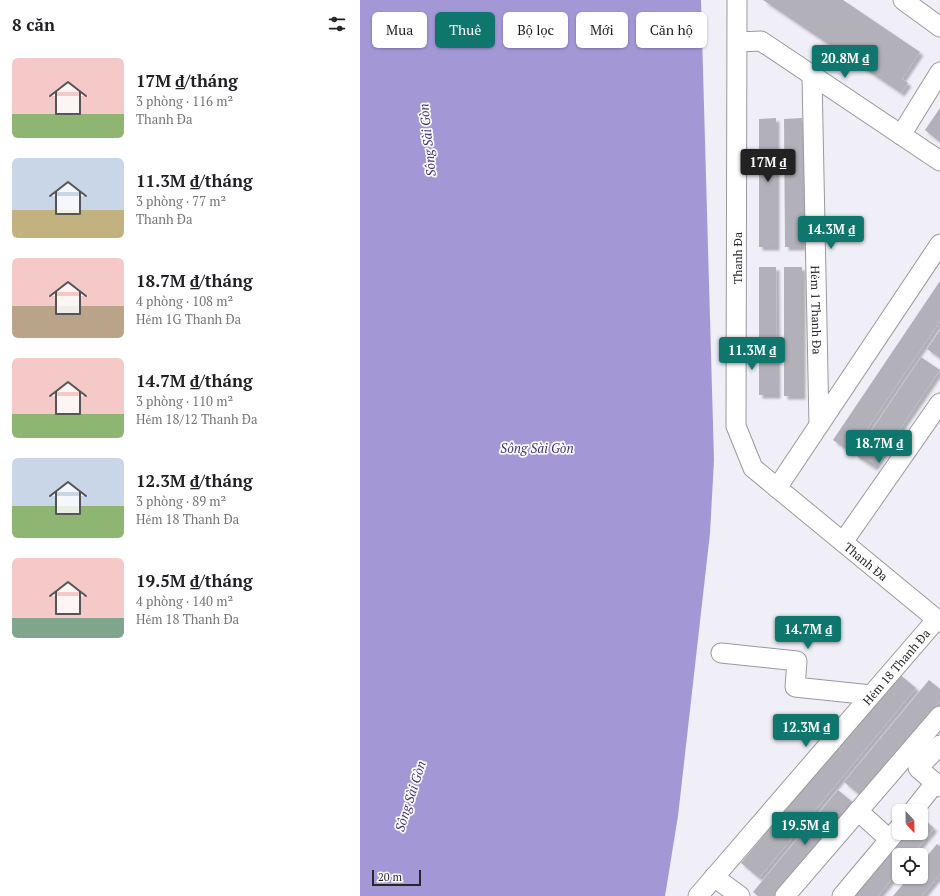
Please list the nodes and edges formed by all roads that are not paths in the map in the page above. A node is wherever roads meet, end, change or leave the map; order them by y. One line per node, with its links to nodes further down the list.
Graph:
1 (737, 0): 4 (street, Thanh Đa)
2 (903, 0): 3 (street)
3 (940, 27)
4 (738, 42): 6 (street); 12 (street, Thanh Đa)
5 (940, 72): 7 (street)
6 (812, 76): 7 (street); 11 (street, Hẻm 1 Thanh Đa)
7 (901, 135): 8 (street)
8 (940, 161)
9 (940, 244): 11 (street)
10 (940, 403): 13 (street)
11 (819, 425): 12 (street)
12 (777, 488): 13 (street, Thanh Đa)
13 (843, 542): 14 (street, Thanh Đa)
14 (938, 621): 16 (street, Hẻm 18 Thanh Đa)
15 (721, 653): 16 (street)
16 (871, 695): 24 (street, Hẻm 18 Thanh Đa)
17 (940, 716): 21 (street)
18 (940, 745): 19 (street)
19 (938, 785): 20 (street)
20 (920, 804)
21 (858, 811): 22 (street); 27 (street)
22 (892, 832)
23 (892, 835): 28 (street)
24 (714, 877): 25 (street, Hẻm 18 Thanh Đa); 26 (street)
25 (698, 896)
26 (740, 896)
27 (785, 896)
28 (842, 896)

